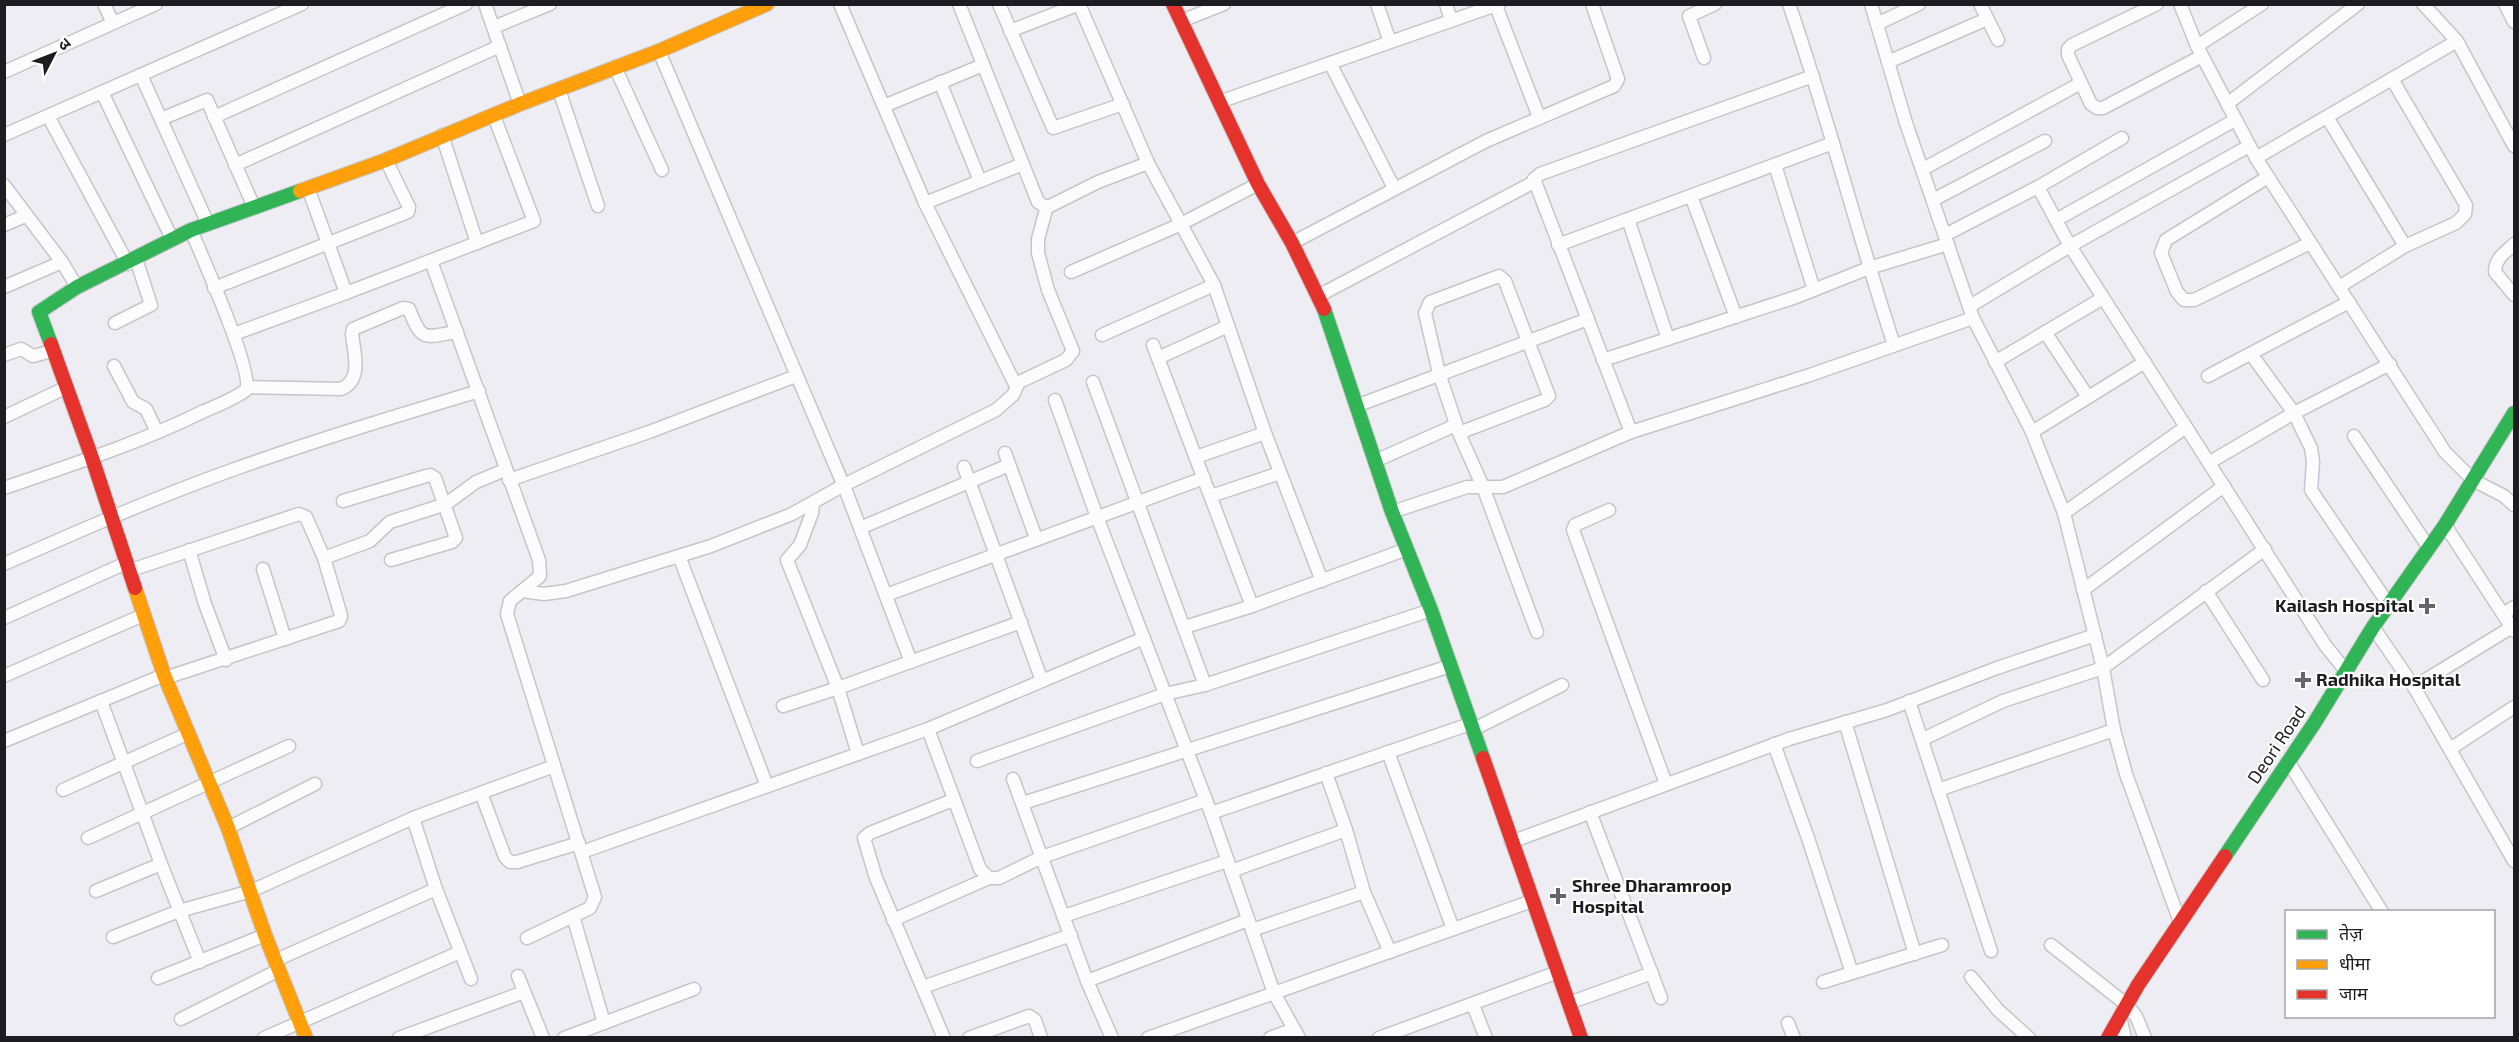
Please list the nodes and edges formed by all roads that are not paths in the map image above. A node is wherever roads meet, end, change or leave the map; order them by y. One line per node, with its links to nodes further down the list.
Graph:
1 (104, 4): 34 (street)
2 (156, 4): 34 (street)
3 (302, 4): 50 (street)
4 (466, 4): 64 (street)
5 (485, 4): 36 (street)
6 (550, 4): 36 (street)
7 (767, 4): 29 (street)
8 (840, 4): 61 (street)
9 (959, 4): 47 (street)
10 (999, 4): 37 (street)
11 (1173, 4): 32 (street)
12 (1224, 4): 32 (street)
13 (1377, 4): 40 (street)
14 (1446, 4): 31 (street)
15 (1592, 4): 65 (street)
16 (1715, 4): 44 (street)
17 (1789, 4): 51 (street)
18 (1871, 4): 35 (street)
19 (1919, 4): 35 (street)
20 (1980, 4): 30 (street)
21 (2157, 4): 54 (street)
22 (2262, 4): 43 (street)
23 (2358, 4): 60 (street)
24 (2423, 4): 39 (street)
25 (2505, 4): 33 (street)
26 (1079, 5): 37 (street); 59 (street)
27 (1497, 5): 31 (street); 65 (street)
28 (2185, 7): 43 (street)
29 (739, 10): 42 (street)
30 (1988, 19): 38 (street); 45 (street)
31 (1451, 20): 40 (street)
32 (1181, 21): 57 (street)
33 (2514, 22)
34 (113, 24): 49 (street)
35 (1877, 24): 45 (street)
36 (494, 27): 41 (street)
37 (1010, 31): 59 (street)
38 (1998, 40)
39 (2457, 41): 52 (street); 75 (street)
40 (1390, 42): 46 (street)
41 (500, 46): 58 (street); 80 (street)
42 (659, 51): 48 (street); 154 (street)
43 (2200, 51): 54 (street); 60 (street)
44 (1704, 58)
45 (1888, 62): 82 (street)
46 (1330, 63): 57 (street); 91 (street)
47 (983, 65): 53 (street); 79 (street)
48 (615, 67): 55 (street); 83 (street)
49 (4, 72)
50 (141, 75): 56 (street); 67 (street)
51 (1814, 76): 73 (street); 86 (street)
52 (2392, 79): 66 (street); 114 (street)
53 (940, 82): 61 (street); 85 (street)
54 (2080, 83): 82 (street)
55 (558, 90): 58 (street); 95 (street)
56 (102, 92): 62 (street); 105 (street)
57 (1220, 102): 87 (street)
58 (520, 104): 63 (street)
59 (1123, 104): 78 (street)
60 (2227, 104): 68 (street)
61 (884, 106): 94 (street)
62 (48, 116): 69 (street); 115 (street)
63 (494, 116): 70 (street); 108 (street)
64 (214, 117): 67 (street); 80 (street)
65 (1539, 117): 91 (street)
66 (2327, 117): 76 (street); 114 (street)
67 (161, 119): 101 (street)
68 (2235, 120): 74 (street); 100 (street)
69 (4, 135)
70 (442, 135): 77 (street); 108 (street)
71 (2122, 138): 89 (street)
72 (2045, 141): 93 (street)
73 (1833, 143): 81 (street); 118 (street)
74 (2249, 146): 76 (street); 113 (street)
75 (2514, 146)
76 (2256, 158): 84 (street)
77 (386, 160): 90 (street); 107 (street)
78 (1148, 163): 96 (street); 103 (street)
79 (1023, 164): 85 (street); 96 (street)
80 (235, 165): 97 (street)
81 (1775, 165): 92 (street); 125 (street)
82 (1923, 169): 93 (street)
83 (662, 170)
84 (2268, 177): 110 (street); 110 (street)
85 (980, 181): 94 (street)
86 (1534, 182): 112 (street); 128 (street)
87 (1258, 184): 103 (street); 109 (street)
88 (4, 185): 98 (street)
89 (2038, 187): 100 (street); 106 (street)
90 (308, 188): 97 (street); 107 (street)
91 (1394, 188): 109 (street)
92 (1691, 196): 99 (street); 132 (street)
93 (1933, 200): 106 (street)
94 (925, 203): 157 (street)
95 (598, 206)
96 (1047, 206): 157 (street)
97 (254, 207): 101 (street)
98 (25, 216): 102 (street); 117 (street)
99 (1628, 219): 112 (street); 140 (street)
100 (2056, 220): 113 (street)
101 (208, 224): 104 (street)
102 (4, 225)
103 (1179, 225): 119 (street); 120 (street)
104 (191, 230): 105 (street); 124 (street)
105 (172, 239): 115 (street)
106 (1947, 240): 118 (street); 131 (street)
107 (328, 243): 124 (street); 126 (street)
108 (477, 243): 116 (street)
109 (1292, 243): 128 (street)
110 (2310, 243): 123 (street)
111 (2514, 244): 127 (street)
112 (1558, 245): 133 (street)
113 (2070, 246): 129 (street); 131 (street)
114 (2405, 246): 123 (street)
115 (132, 261): 122 (street); 134 (street)
116 (431, 261): 126 (street); 136 (street)
117 (62, 262): 121 (street); 122 (street)
118 (1869, 268): 125 (street); 143 (street)
119 (1071, 272)
120 (1214, 285): 135 (street); 139 (street)
121 (4, 287)
122 (77, 287): 144 (street)
123 (2339, 287): 130 (street)
124 (214, 288): 138 (street)
125 (1814, 290): 132 (street)
126 (346, 293): 138 (street)
127 (2514, 295)
128 (1318, 296): 163 (street)
129 (2103, 298): 137 (street); 150 (street)
130 (2349, 302): 145 (street); 151 (street)
131 (1971, 312): 143 (street); 149 (street)
132 (1736, 317): 140 (street)
133 (1588, 319): 141 (street); 148 (street)
134 (115, 323)
135 (1228, 326): 147 (street); 172 (street)
136 (456, 332): 158 (street); 160 (street)
137 (2045, 332): 149 (street); 161 (street)
138 (234, 334): 158 (street)
139 (1102, 335)
140 (1668, 339): 148 (street)
141 (1528, 341): 153 (street); 153 (street); 168 (street)
142 (1153, 345): 147 (street)
143 (1894, 345): 170 (street)
144 (52, 351): 146 (street); 159 (street)
145 (2251, 354): 155 (street); 164 (street)
146 (4, 355)
147 (1158, 358): 175 (street)
148 (1603, 360): 170 (street)
149 (1995, 362): 171 (street)
150 (2145, 362): 161 (street); 167 (street)
151 (2390, 364): 164 (street); 184 (street)
152 (114, 366): 169 (street)
153 (1439, 374): 163 (street); 168 (street)
154 (796, 376): 182 (street); 186 (street)
155 (2208, 376)
156 (1093, 382): 192 (street)
157 (1018, 384): 186 (street)
158 (247, 387): 169 (street)
159 (65, 388): 166 (street); 176 (street)
160 (479, 391): 182 (street); 199 (street)
161 (2088, 397): 171 (street)
162 (1055, 400): 200 (street)
163 (1356, 406): 177 (street)
164 (2295, 413): 178 (street); 220 (street)
165 (2514, 413): 184 (street, Deori Road)
166 (4, 417)
167 (2186, 427): 178 (street); 198 (street)
168 (1458, 429): 177 (street); 189 (street)
169 (157, 432): 176 (street)
170 (1631, 432): 189 (street)
171 (2032, 432): 198 (street)
172 (1264, 433): 175 (street); 181 (street)
173 (2354, 436): 204 (street)
174 (1005, 453): 179 (street)
175 (1196, 457): 183 (street)
176 (92, 458): 188 (street); 199 (street)
177 (1375, 460): 197 (street)
178 (2210, 462): 187 (street)
179 (1010, 465): 185 (street); 203 (street)
180 (964, 467): 185 (street)
181 (1280, 473): 190 (street); 215 (street)
182 (507, 475): 194 (street); 217 (street)
183 (1204, 478): 190 (street); 192 (street)
184 (2473, 480): 195 (street); 201 (street, Deori Road)
185 (970, 482): 202 (street); 208 (street)
186 (844, 485): 193 (street); 202 (street)
187 (2224, 486): 206 (street); 216 (street)
188 (5, 487)
189 (1483, 487): 197 (street); 231 (street)
190 (1211, 496): 221 (street)
191 (343, 501): 194 (street)
192 (1138, 502): 200 (street); 228 (street)
193 (813, 503): 209 (street); 247 (street)
194 (446, 504): 210 (street); 211 (street)
195 (2514, 505)
196 (1609, 510): 274 (street)
197 (1392, 512): 205 (street)
198 (2064, 513): 216 (street)
199 (111, 517): 212 (street); 213 (street)
200 (1097, 517): 203 (street); 233 (street)
201 (2445, 525): 204 (street, Deori Road); 224 (street)
202 (860, 528): 219 (street)
203 (1036, 538): 208 (street)
204 (2429, 548): 220 (street, Deori Road)
205 (1407, 549): 215 (street); 223 (street)
206 (2265, 549): 218 (street); 239 (street)
207 (189, 550): 210 (street); 213 (street); 235 (street)
208 (996, 554): 219 (street); 227 (street)
209 (679, 556): 217 (street); 275 (street)
210 (324, 558): 234 (street)
211 (391, 560)
212 (4, 564)
213 (127, 567): 225 (street); 226 (street)
214 (263, 569): 234 (street)
215 (1322, 581): 221 (street)
216 (2083, 590): 232 (street)
217 (522, 591): 269 (street)
218 (2206, 591): 238 (street); 242 (street)
219 (886, 595): 236 (street)
220 (2389, 605): 229 (street, Deori Road)
221 (1252, 606): 228 (street)
222 (2514, 607): 224 (street)
223 (1431, 610): 237 (street); 244 (street)
224 (2503, 614): 230 (street)
225 (143, 615): 240 (street); 241 (street)
226 (4, 618)
227 (1021, 622): 236 (street); 243 (street)
228 (1185, 627): 244 (street)
229 (2373, 627): 239 (street, Deori Road); 246 (street)
230 (2513, 629): 246 (street)
231 (1538, 632)
232 (2095, 636): 238 (street); 250 (street)
233 (1144, 638): 243 (street); 248 (street)
234 (285, 639): 235 (street)
235 (226, 660): 241 (street)
236 (911, 662): 247 (street)
237 (1450, 666): 254 (street); 263 (street)
238 (2103, 668): 256 (street); 258 (street)
239 (2346, 671): 268 (street, Deori Road)
240 (4, 676)
241 (164, 676): 249 (street); 257 (street)
242 (2263, 680)
243 (1042, 681): 255 (street)
244 (1205, 685): 248 (street)
245 (1562, 685): 254 (street)
246 (2414, 687): 262 (street)
247 (838, 688): 251 (street); 265 (street)
248 (1165, 694): 263 (street); 267 (street)
249 (101, 700): 259 (street); 266 (street)
250 (1909, 701): 253 (street); 258 (street)
251 (783, 706)
252 (2514, 707): 262 (street)
253 (1845, 722): 260 (street); 318 (street)
254 (1471, 727): 264 (street); 289 (street)
255 (927, 729): 265 (street); 279 (street)
256 (2114, 730): 277 (street); 306 (street)
257 (187, 734): 266 (street); 272 (street)
258 (1923, 739): 277 (street)
259 (4, 741)
260 (1774, 744): 274 (street); 323 (street)
261 (289, 746): 272 (street)
262 (2450, 749): 292 (street)
263 (1187, 752): 280 (street); 281 (street)
264 (1388, 752): 270 (street); 308 (street)
265 (858, 754): 275 (street)
266 (124, 761): 276 (street); 283 (street)
267 (977, 761)
268 (2288, 761): 301 (street); 306 (street, Deori Road)
269 (554, 766): 278 (street); 290 (street)
270 (1326, 774): 284 (street); 287 (street)
271 (1013, 779): 281 (street)
272 (209, 783): 283 (street); 286 (street)
273 (315, 784): 286 (street)
274 (1666, 784): 282 (street)
275 (767, 786): 290 (street)
276 (63, 790)
277 (1938, 790): 315 (street)
278 (481, 793): 285 (street); 290 (street)
279 (953, 800): 295 (street); 305 (street)
280 (1206, 800): 284 (street); 291 (street)
281 (1023, 804): 291 (street)
282 (1590, 812): 289 (street); 322 (street)
283 (144, 813): 288 (street); 293 (street)
284 (1211, 813): 294 (street)
285 (413, 818): 296 (street); 298 (street)
286 (228, 828): 298 (street)
287 (1347, 830): 294 (street); 299 (street)
288 (88, 838)
289 (1511, 842): 300 (street)
290 (580, 848): 303 (street)
291 (1042, 857): 295 (street); 304 (street)
292 (2513, 857)
293 (161, 864): 297 (street); 302 (street)
294 (1229, 866): 304 (street); 307 (street)
295 (990, 878): 305 (street)
296 (436, 889): 316 (street); 320 (street)
297 (96, 891)
298 (251, 891): 302 (street); 309 (street)
299 (1364, 892): 307 (street); 317 (street)
300 (1532, 901): 308 (street); 321 (street)
301 (2381, 910)
302 (179, 911): 311 (street); 319 (street)
303 (573, 916): 312 (street); 340 (street)
304 (1064, 916): 310 (street)
305 (893, 920): 330 (street)
306 (2180, 922): 337 (street, Deori Road)
307 (1250, 925): 328 (street); 333 (street)
308 (1453, 929): 317 (street)
309 (265, 935): 319 (street); 320 (street)
310 (1071, 935): 328 (street); 330 (street)
311 (113, 937)
312 (527, 938)
313 (1942, 945): 318 (street)
314 (2051, 945): 337 (street)
315 (1990, 951)
316 (460, 952): 327 (street); 339 (street)
317 (1390, 952): 333 (street)
318 (1915, 954): 323 (street)
319 (200, 962): 326 (street)
320 (278, 965): 338 (street); 339 (street)
321 (1558, 972): 335 (street); 336 (street)
322 (1652, 973): 334 (street); 335 (street)
323 (1852, 973): 329 (street)
324 (518, 976): 332 (street)
325 (1971, 977): 359 (street)
326 (158, 978)
327 (471, 979)
328 (1087, 981): 353 (street)
329 (1823, 982)
330 (923, 987): 350 (street)
331 (694, 989): 340 (street)
332 (524, 992): 347 (street); 348 (street)
333 (1274, 993): 342 (street); 354 (street)
334 (1661, 998)
335 (1569, 1004): 344 (street)
336 (1473, 1005): 343 (street); 357 (street)
337 (2123, 1011): 360 (street, Deori Road); 361 (street); 362 (street)
338 (181, 1019)
339 (300, 1022): 345 (street); 346 (street)
340 (604, 1023): 349 (street)
341 (1788, 1023): 358 (street)
342 (1296, 1033): 355 (street)
343 (1404, 1034): 356 (street)
344 (1576, 1036)
345 (264, 1038)
346 (306, 1038)
347 (399, 1038)
348 (543, 1038)
349 (564, 1038)
350 (944, 1038)
351 (969, 1038): 352 (street)
352 (1041, 1038)
353 (1112, 1038)
354 (1148, 1038)
355 (1270, 1038)
356 (1379, 1038)
357 (1486, 1038)
358 (1794, 1038)
359 (2029, 1038)
360 (2108, 1038)
361 (2125, 1038)
362 (2145, 1038)

